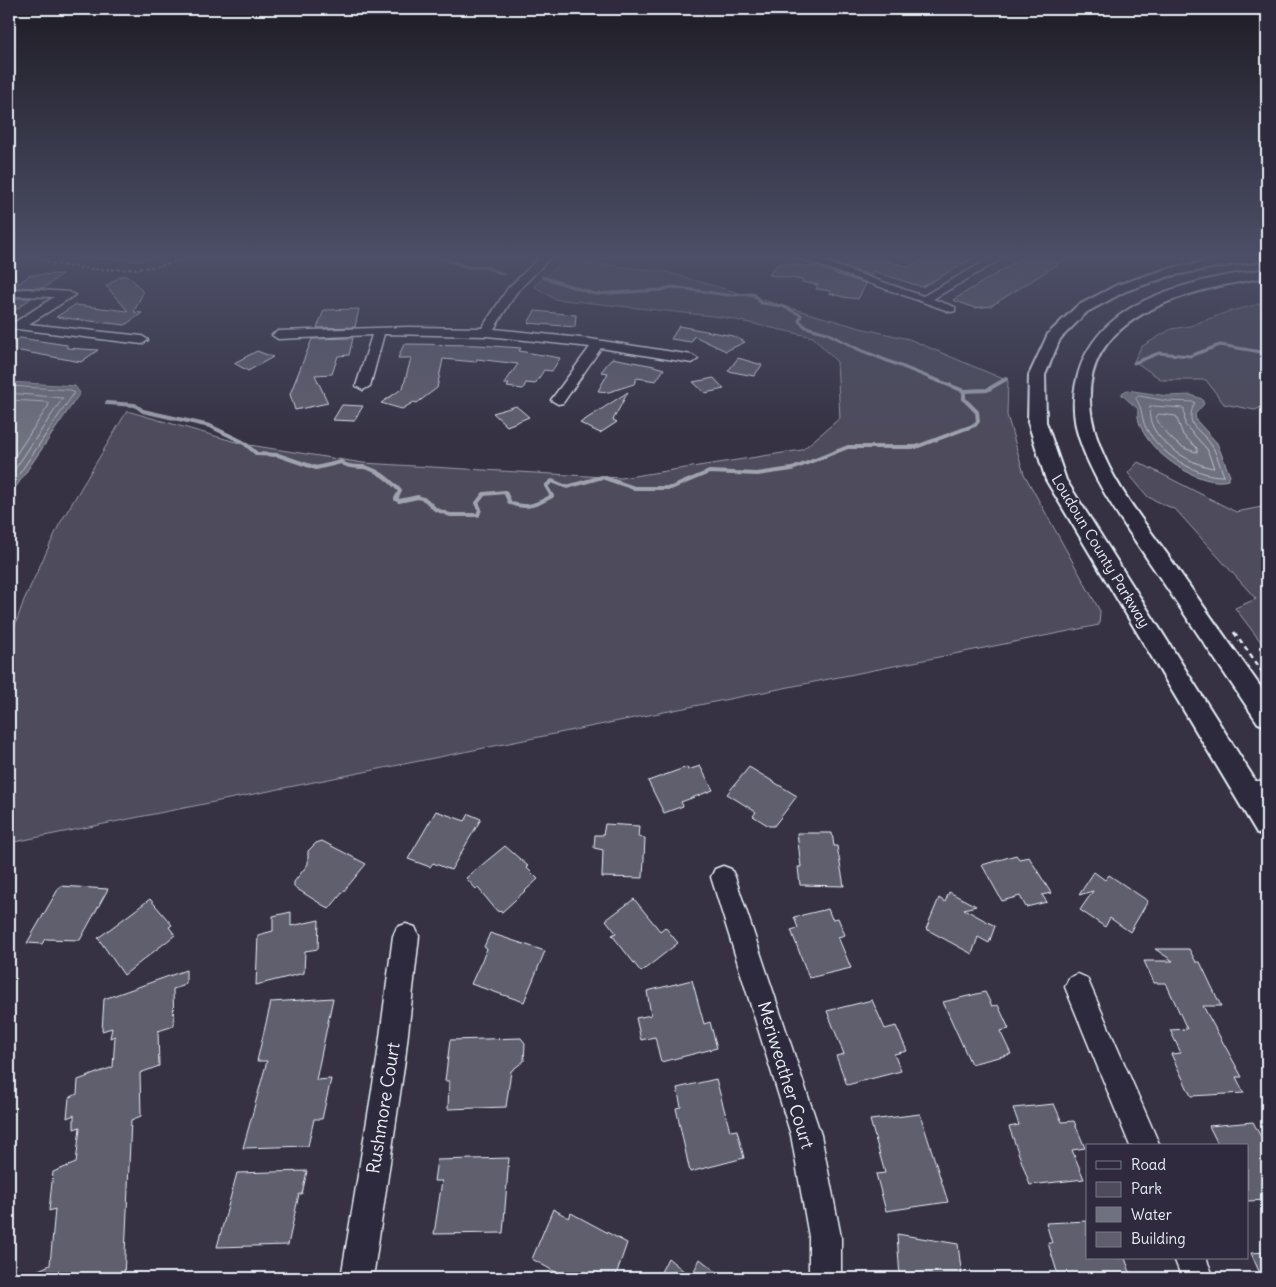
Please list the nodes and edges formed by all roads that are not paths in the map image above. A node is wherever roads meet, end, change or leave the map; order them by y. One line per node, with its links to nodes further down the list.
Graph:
1 (31, 316): 5 (street)
2 (494, 316): 7 (street)
3 (1074, 316): 15 (main road, Loudoun County Parkway)
4 (1127, 316): 14 (main road, Loudoun County Parkway)
5 (12, 327): 9 (street)
6 (379, 331): 7 (street); 8 (street); 12 (street)
7 (486, 332): 10 (street)
8 (278, 335)
9 (142, 340)
10 (598, 344): 11 (street); 13 (street)
11 (692, 359)
12 (363, 386)
13 (558, 400)
14 (1267, 716)
15 (1257, 790): 16 (main road, Loudoun County Parkway)
16 (1267, 824)
17 (723, 877): 23 (street, Meriweather Court)
18 (406, 936): 22 (street, Rushmore Court)
19 (1078, 987): 20 (street)
20 (1144, 1144)
21 (1191, 1260): 24 (street)
22 (357, 1278)
23 (825, 1278)
24 (1198, 1278)

